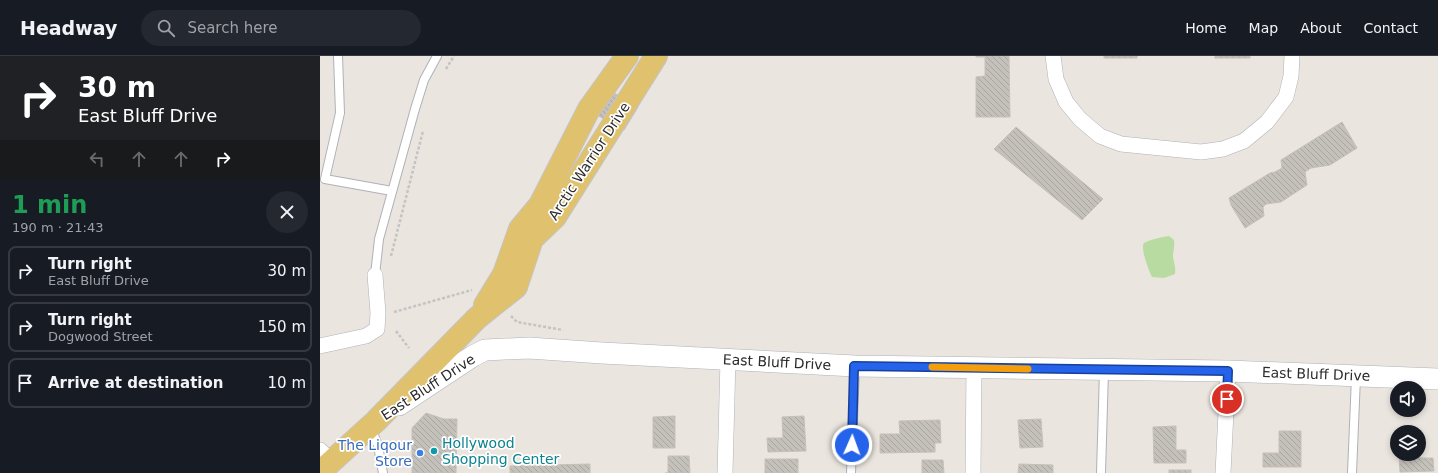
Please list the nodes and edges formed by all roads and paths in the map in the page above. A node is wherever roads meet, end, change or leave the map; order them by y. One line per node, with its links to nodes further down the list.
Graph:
1 (338, 56): 10 (lane)
2 (437, 56): 10 (lane)
3 (454, 56): 8 (path)
4 (627, 56): 15 (main road, Arctic Warrior Drive)
5 (656, 56): 15 (main road, Arctic Warrior Drive)
6 (1053, 56): 7 (street)
7 (1292, 56)
8 (443, 72)
9 (424, 128): 11 (path)
10 (392, 191): 12 (lane)
11 (390, 257)
12 (375, 275): 17 (street)
13 (472, 290): 14 (path)
14 (390, 313)
15 (477, 318): 26 (main road, Arctic Warrior Drive)
16 (396, 331): 18 (path)
17 (320, 346)
18 (409, 348)
19 (728, 359): 20 (street, East Bluff Drive); 26 (street, East Bluff Drive); 29 (street)
20 (854, 366): 21 (street, East Bluff Drive); 30 (lane)
21 (974, 368): 22 (street, East Bluff Drive); 31 (street)
22 (1104, 370): 23 (street, East Bluff Drive); 32 (lane)
23 (1228, 371): 24 (street, East Bluff Drive); 33 (street)
24 (1356, 376): 25 (street, East Bluff Drive); 34 (lane)
25 (1438, 379)
26 (373, 423): 27 (main road, Arctic Warrior Drive); 28 (lane)
27 (324, 461)
28 (382, 473)
29 (725, 473)
30 (851, 473)
31 (973, 473)
32 (1101, 473)
33 (1223, 473)
34 (1352, 473)

